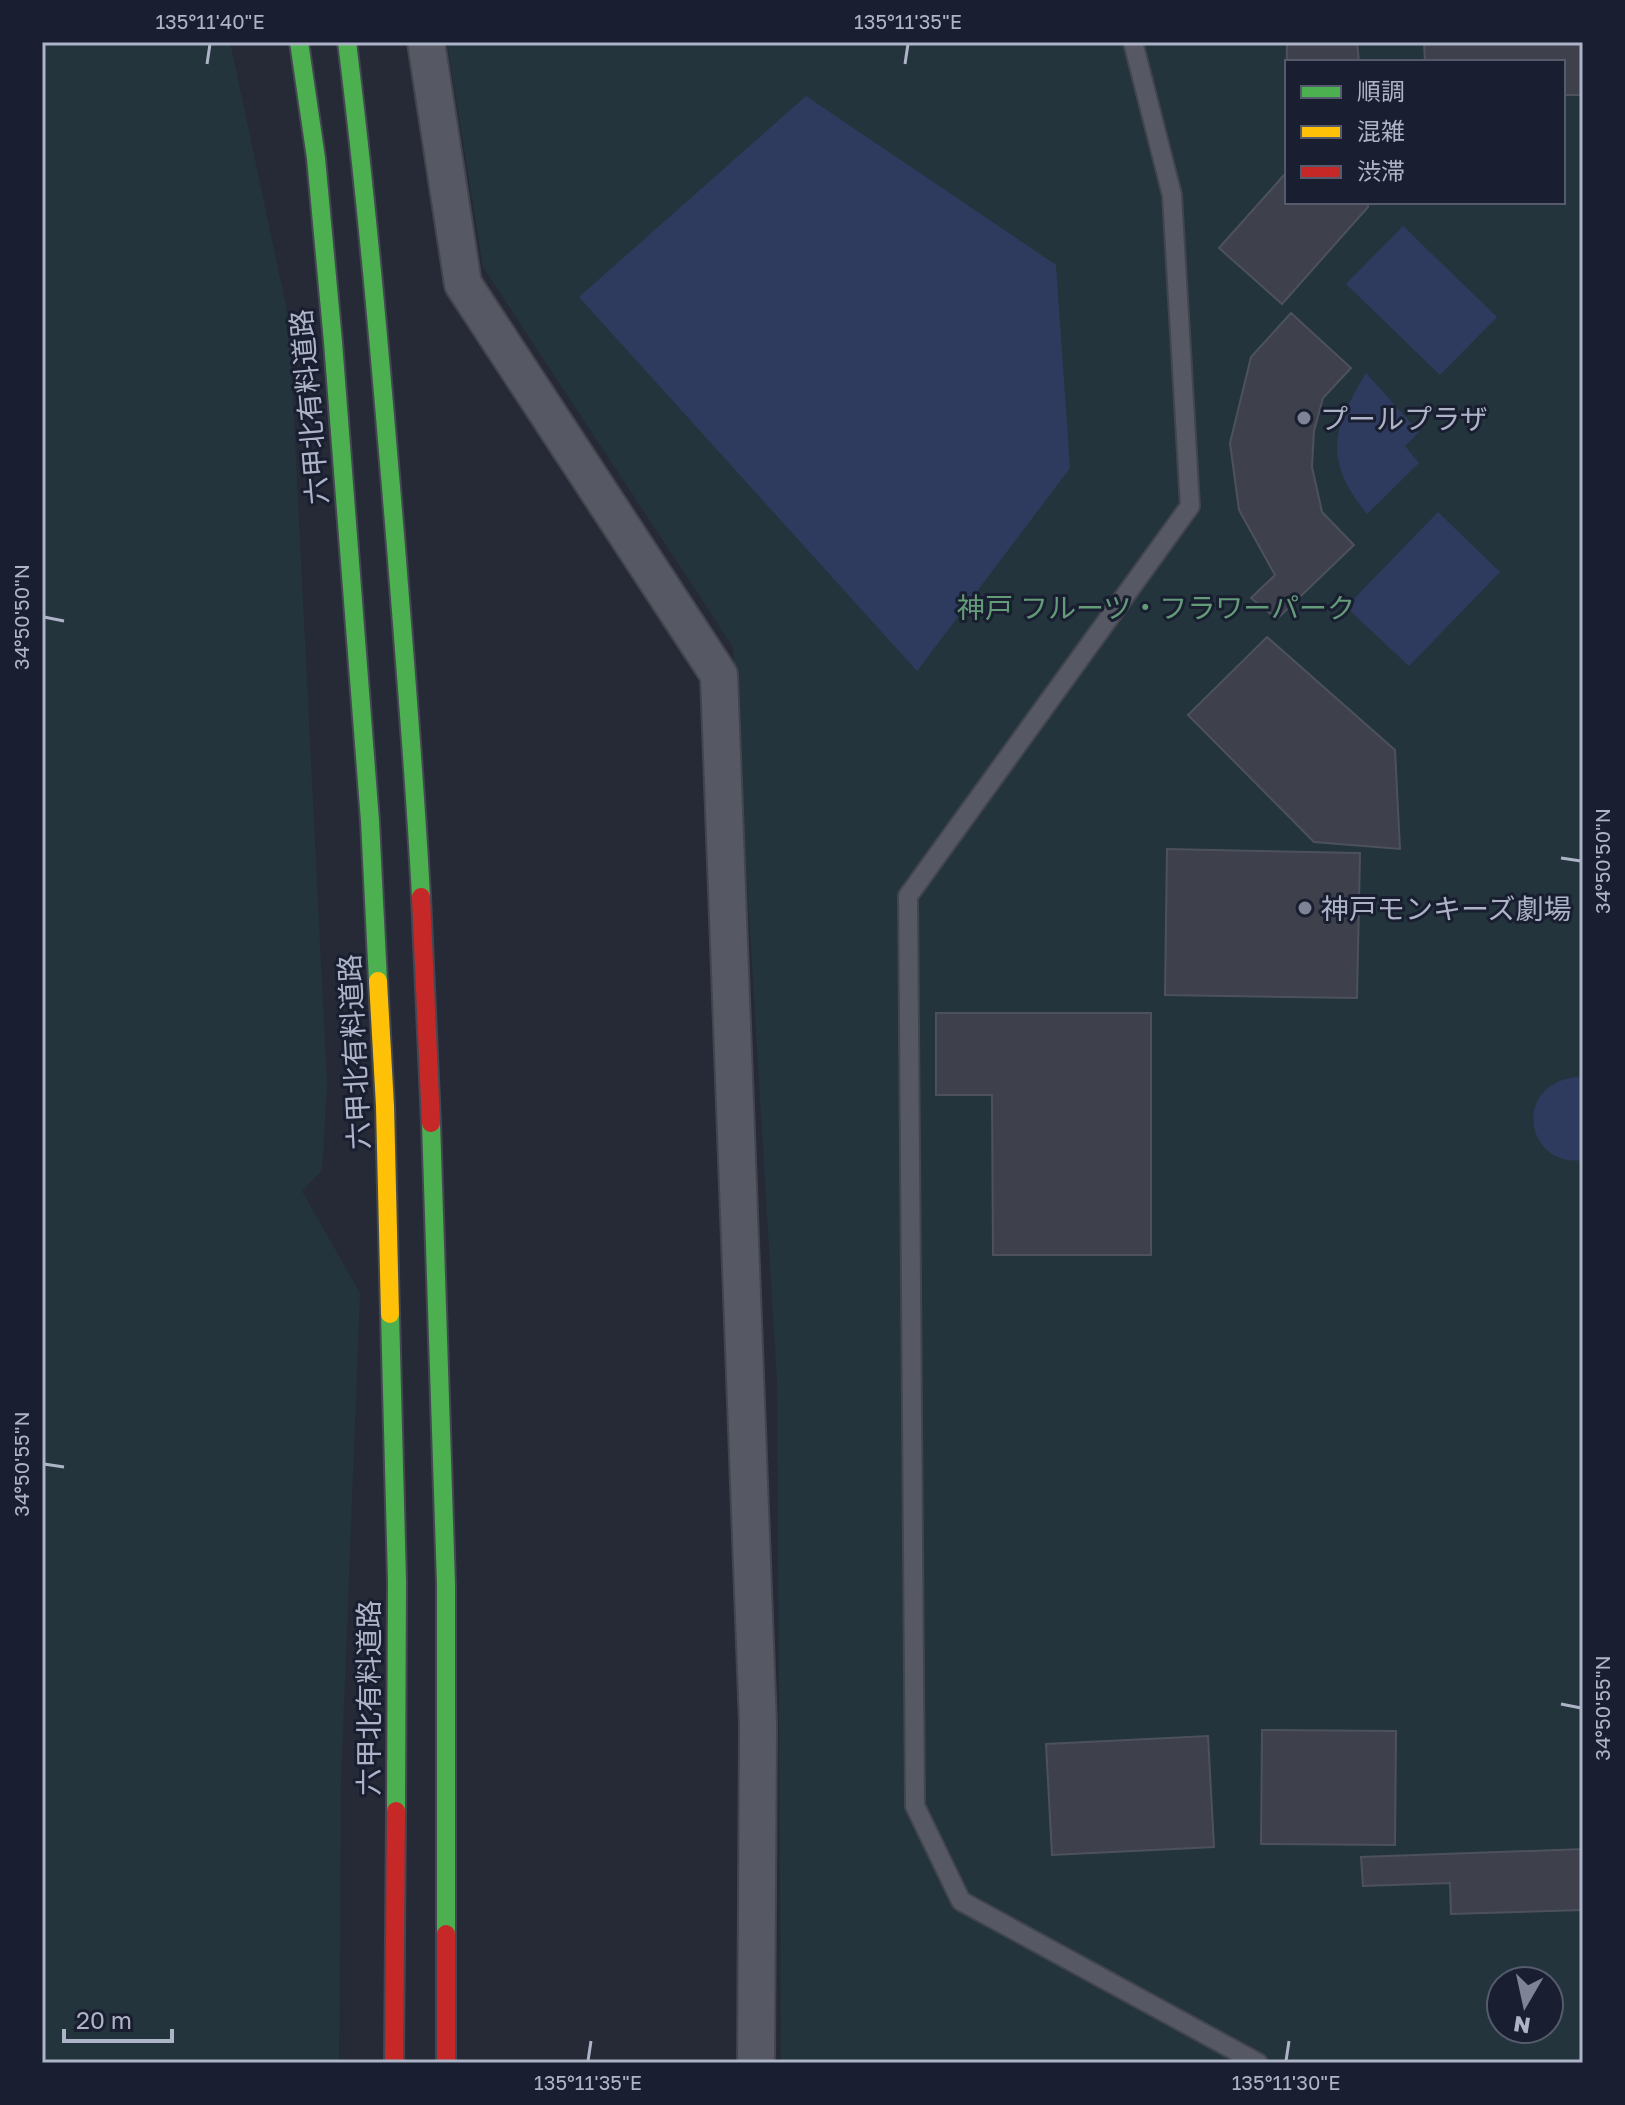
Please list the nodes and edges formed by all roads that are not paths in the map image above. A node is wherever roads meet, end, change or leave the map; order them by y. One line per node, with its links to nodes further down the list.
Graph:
1 (299, 42): 5 (main road, 六甲北有料道路)
2 (347, 42): 6 (main road)
3 (426, 42): 7 (street)
4 (1133, 42): 8 (lane)
5 (394, 2063)
6 (446, 2063)
7 (756, 2063)
8 (1258, 2063)

